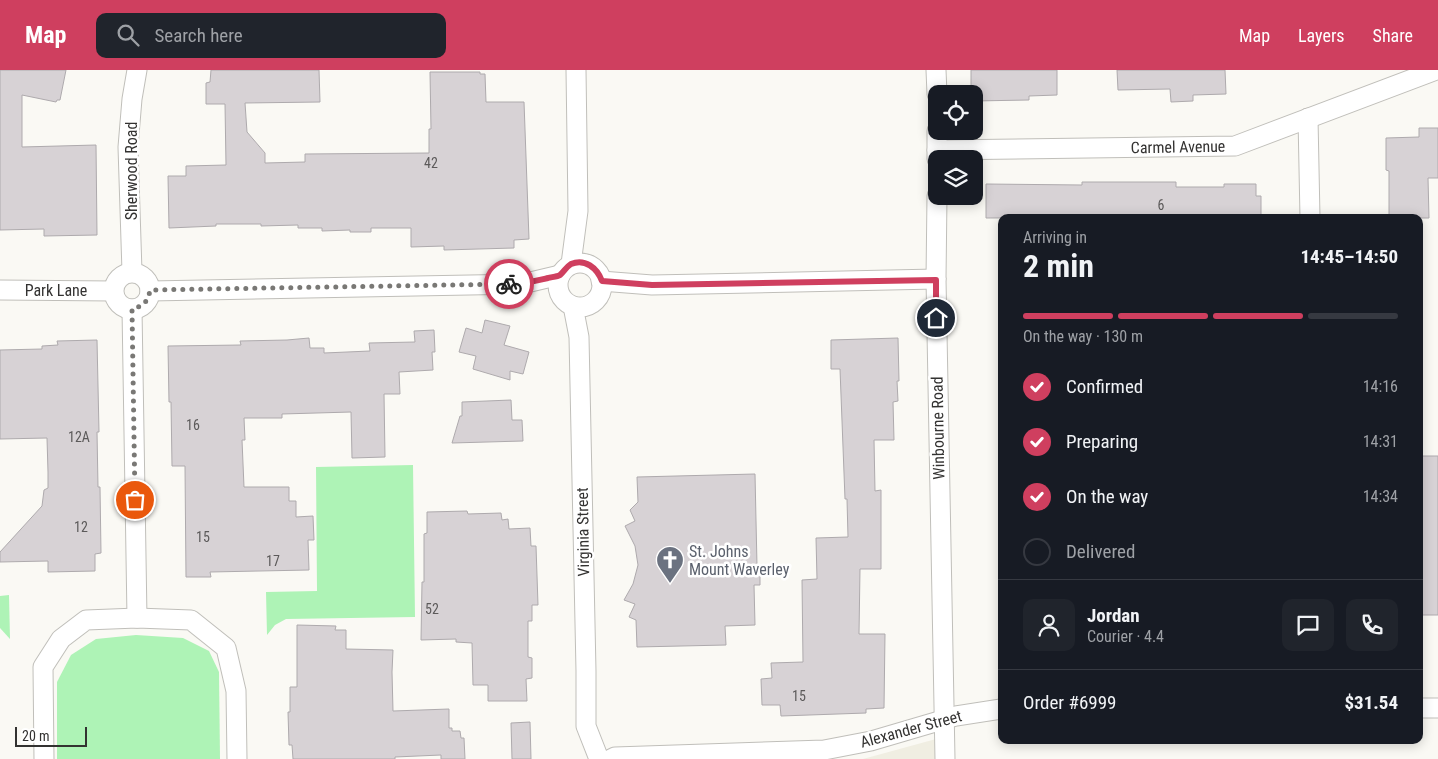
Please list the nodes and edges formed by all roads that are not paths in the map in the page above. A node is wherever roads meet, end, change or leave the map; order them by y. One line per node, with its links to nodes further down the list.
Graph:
1 (137, 70): 11 (street, Sherwood Road)
2 (576, 70): 10 (street)
3 (936, 70): 5 (street)
4 (1436, 70): 6 (street, Carmel Avenue)
5 (936, 85)
6 (1308, 118): 7 (street, Carmel Avenue); 9 (street)
7 (983, 153)
8 (937, 205): 12 (street, Winbourne Road)
9 (1310, 214)
10 (573, 268): 13 (street); 14 (street); 18 (street)
11 (132, 272): 16 (street); 17 (street)
12 (936, 280): 14 (street); 24 (street, Winbourne Road)
13 (522, 284): 17 (street); 18 (street)
14 (601, 288): 18 (street)
15 (0, 290): 16 (street, Park Lane)
16 (113, 290): 19 (street)
17 (150, 290): 19 (street)
18 (572, 302): 25 (street, Virginia Street)
19 (132, 309): 20 (street)
20 (137, 618): 26 (street); 27 (street)
21 (1423, 708): 22 (street)
22 (1438, 708)
23 (998, 710): 24 (street, Alexander Street)
24 (948, 716): 25 (street, Alexander Street); 28 (street, Winbourne Road)
25 (608, 758)
26 (44, 759)
27 (237, 759)
28 (945, 759)

